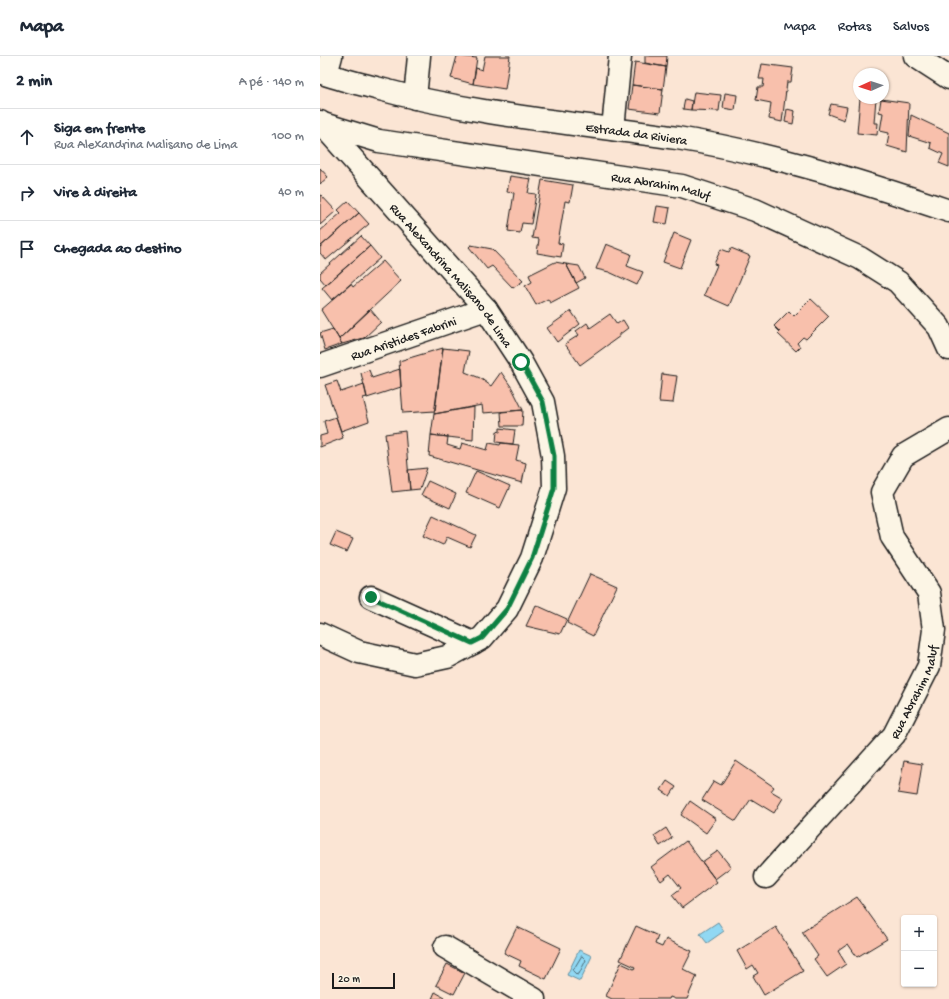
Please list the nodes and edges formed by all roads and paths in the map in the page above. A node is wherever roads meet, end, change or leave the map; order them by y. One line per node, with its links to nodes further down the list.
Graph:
1 (419, 56): 6 (street)
2 (620, 56): 8 (street)
3 (916, 56): 5 (street)
4 (326, 67): 6 (street, Estrada da Riviera)
5 (949, 78)
6 (415, 98): 8 (street, Estrada da Riviera)
7 (321, 123): 10 (street, Rua Alexandrina Malisano de Lima); 11 (street, Rua Abrahim Maluf)
8 (613, 129): 9 (street, Estrada da Riviera)
9 (949, 211)
10 (486, 309): 12 (street, Rua Aristides Fabrini); 16 (street, Rua Alexandrina Malisano de Lima)
11 (949, 349)
12 (320, 366)
13 (949, 429): 17 (street, Rua Abrahim Maluf)
14 (371, 597): 16 (street)
15 (320, 634): 16 (street, Rua Alexandrina Malisano de Lima)
16 (472, 643)
17 (766, 877)
18 (445, 947): 19 (street)
19 (534, 999)

